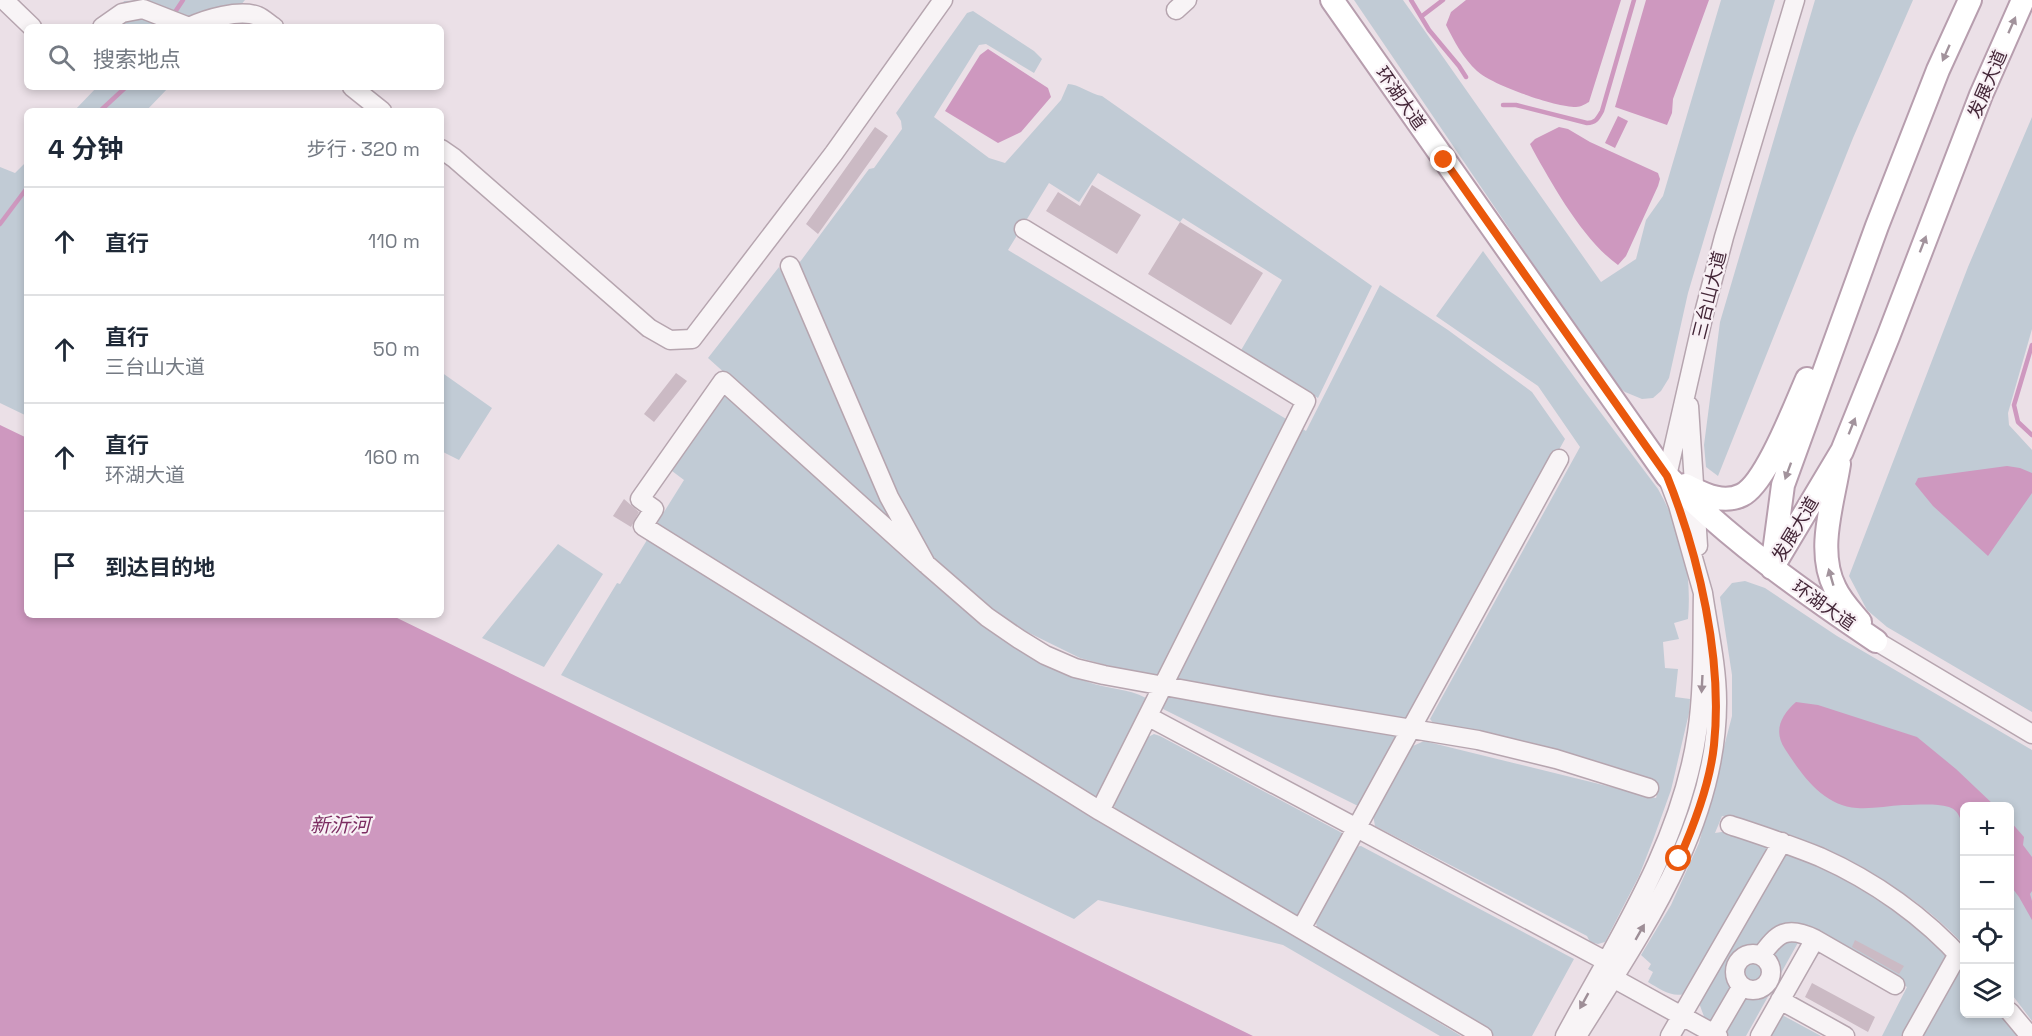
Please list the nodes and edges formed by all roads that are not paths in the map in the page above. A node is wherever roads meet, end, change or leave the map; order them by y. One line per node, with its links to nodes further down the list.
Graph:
1 (4, 0): 8 (street)
2 (943, 0): 15 (street)
3 (1332, 0): 22 (main road, 环湖大道)
4 (1795, 0): 19 (street, 三台山大道)
5 (1970, 0): 18 (main road, 发展大道, one-way to 18)
6 (2024, 0): 20 (main road, 发展大道, one-way to 6)
7 (150, 6): 9 (street); 10 (street)
8 (29, 24)
9 (106, 24)
10 (183, 24)
11 (195, 24): 12 (street)
12 (270, 24)
13 (356, 90): 14 (street)
14 (378, 108)
15 (444, 152)
16 (1024, 228): 28 (street)
17 (790, 266): 24 (street)
18 (1854, 290): 23 (main road); 25 (main road, 发展大道, one-way to 25)
19 (1688, 385): 22 (street, 三台山大道); 23 (street)
20 (1842, 451): 25 (main road, 发展大道); 27 (main road, one-way to 20)
21 (1558, 459): 30 (street)
22 (1667, 476): 23 (main road); 26 (street)
23 (1694, 496): 25 (main road, 环湖大道); 26 (street)
24 (926, 564): 28 (street); 33 (street)
25 (1772, 568): 27 (main road, 环湖大道)
26 (1703, 593): 34 (street, one-way to 34); 35 (street)
27 (1876, 641): 31 (street, 环湖大道)
28 (1164, 686): 29 (street); 30 (street)
29 (1149, 717): 33 (street); 37 (street)
30 (1411, 729): 32 (street); 37 (street)
31 (2032, 734)
32 (1649, 788)
33 (1100, 811): 41 (street)
34 (1676, 815): 35 (street); 39 (street)
35 (1694, 822): 40 (street)
36 (1730, 825): 38 (street)
37 (1356, 827): 41 (street); 48 (street)
38 (1782, 842): 43 (street); 45 (street)
39 (1662, 851): 40 (street); 48 (street)
40 (1679, 859): 48 (street, one-way to 40)
41 (1301, 929): 56 (street)
42 (1815, 939): 44 (street); 50 (street); 52 (street)
43 (1718, 953): 47 (street); 53 (street)
44 (1761, 956): 47 (street); 49 (street)
45 (1960, 956)
46 (1960, 959): 62 (street)
47 (1737, 964): 51 (street)
48 (1610, 969): 53 (street); 57 (street, one-way to 57); 58 (street)
49 (1768, 981): 51 (street); 52 (street)
50 (1895, 985)
51 (1742, 986): 55 (street)
52 (1783, 995): 60 (street); 61 (street)
53 (1681, 1016): 55 (street); 59 (street)
54 (2014, 1017): 63 (street)
55 (1716, 1035)
56 (1484, 1036)
57 (1564, 1036)
58 (1577, 1036)
59 (1670, 1036)
60 (1760, 1036)
61 (1845, 1036)
62 (1912, 1036)
63 (2030, 1036)

